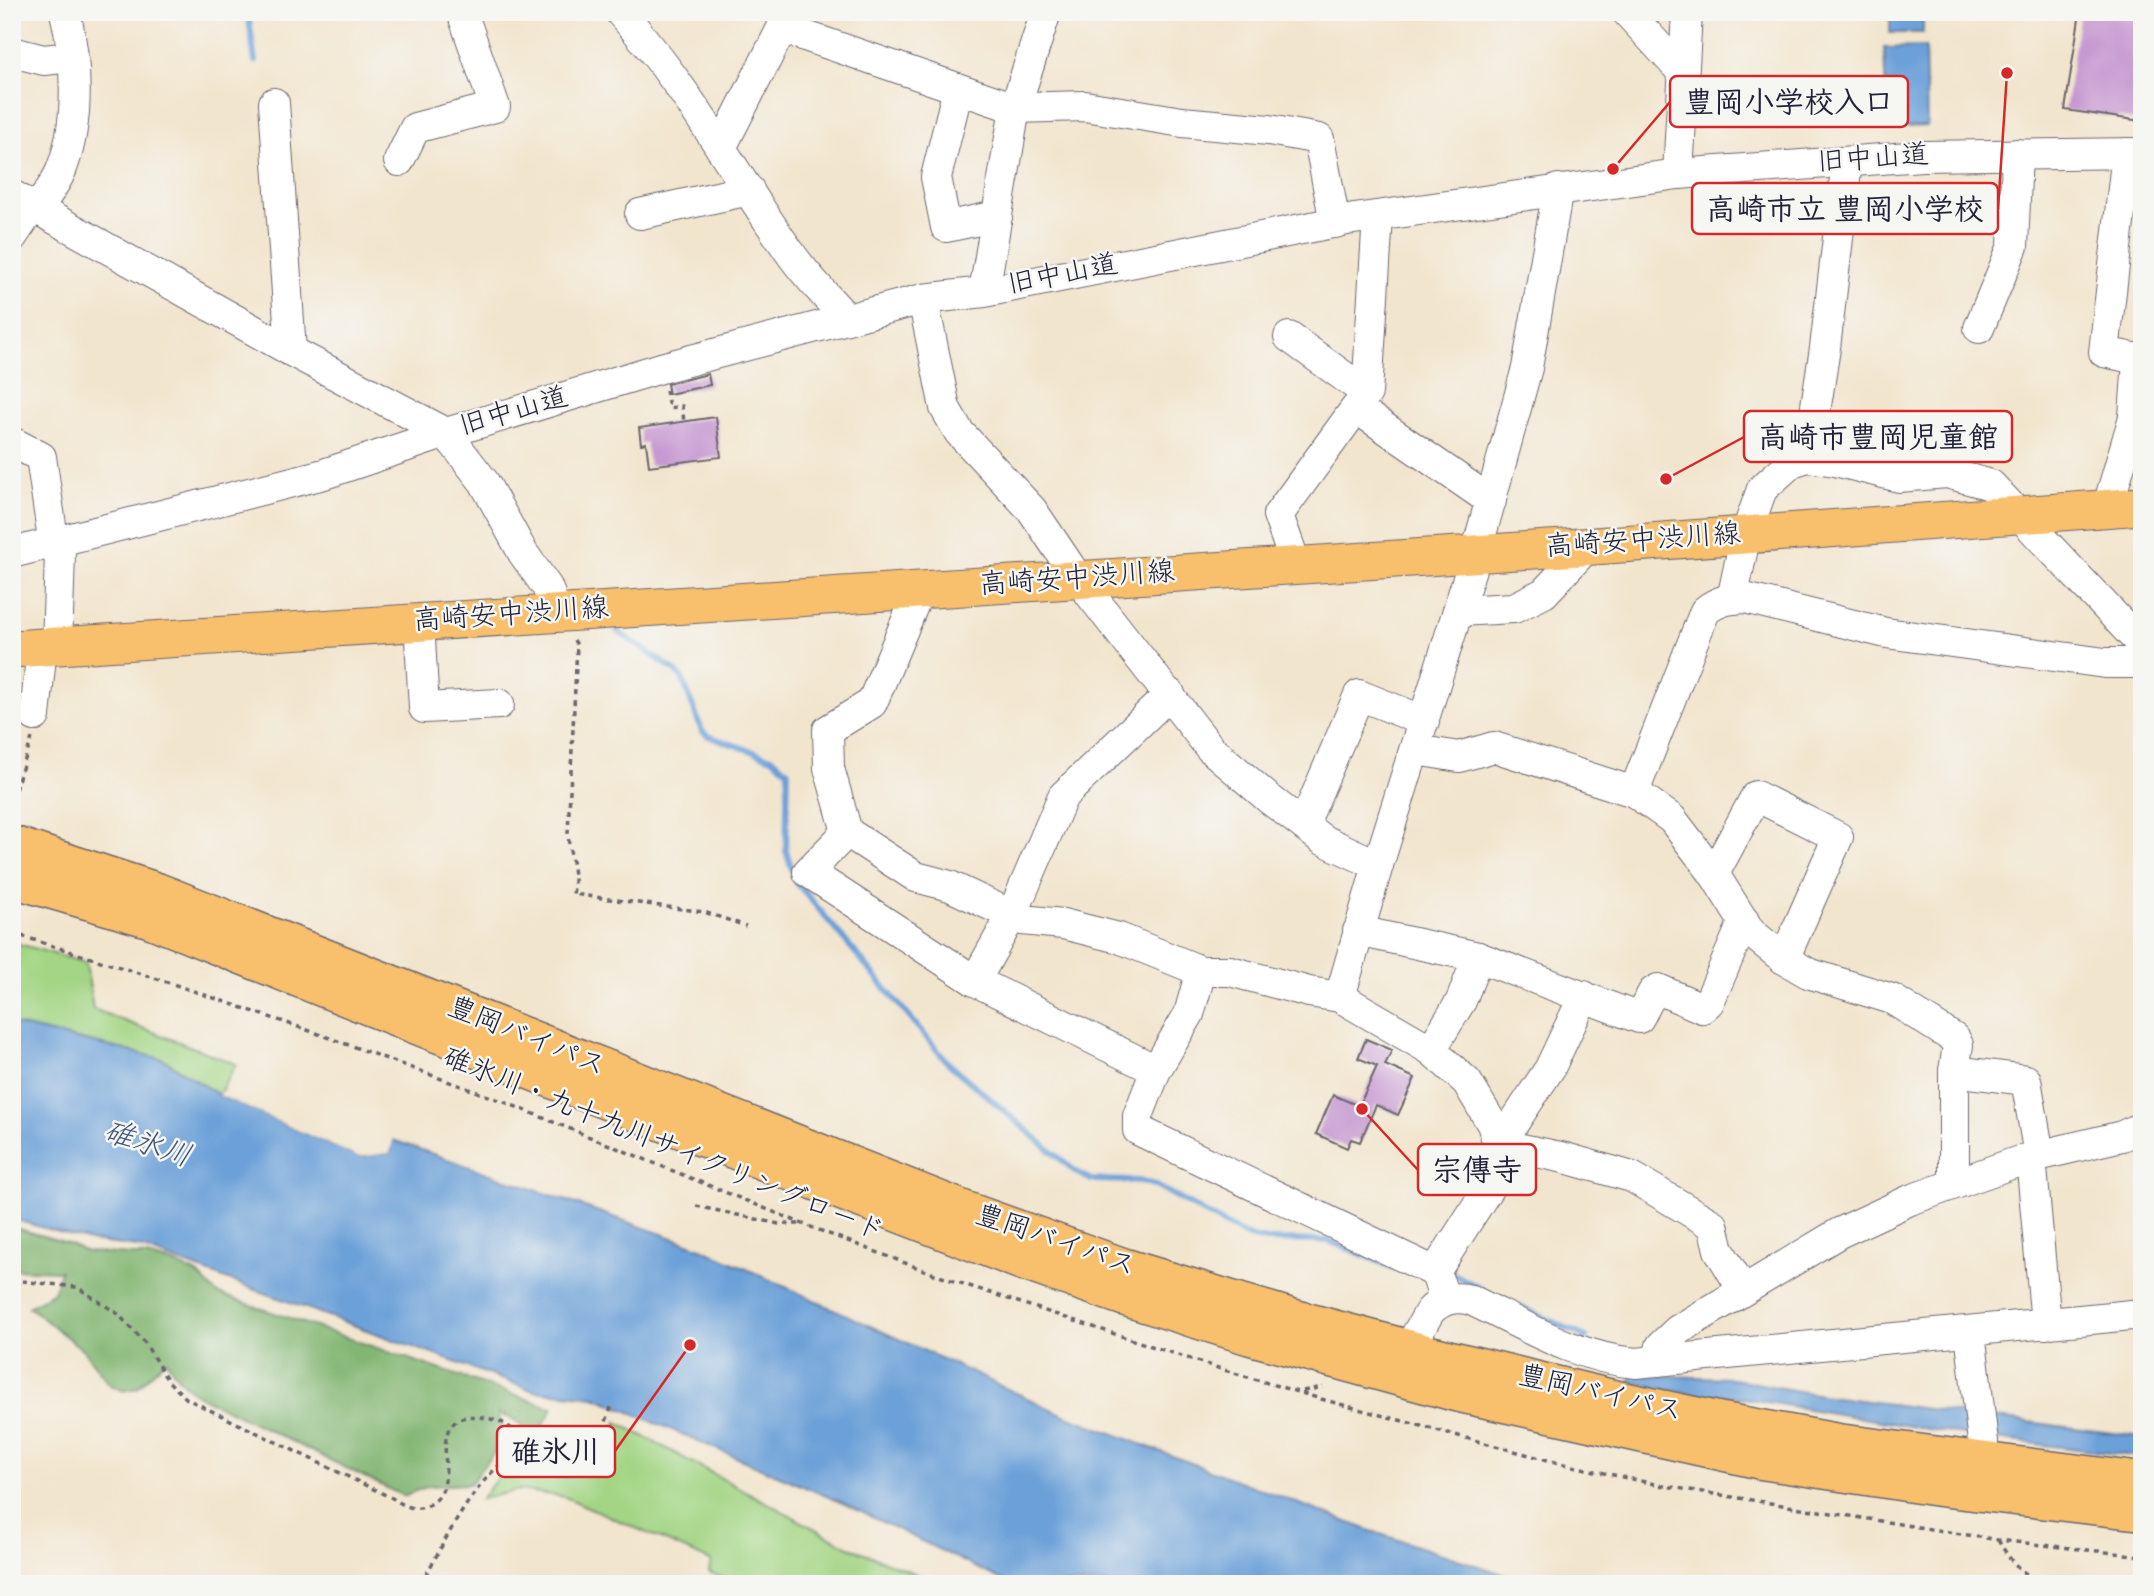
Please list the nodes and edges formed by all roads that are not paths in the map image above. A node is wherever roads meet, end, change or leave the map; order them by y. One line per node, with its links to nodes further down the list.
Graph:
1 (65, 12): 9 (street)
2 (462, 12): 17 (street)
3 (620, 12): 14 (street)
4 (1046, 12): 13 (street)
5 (1627, 12): 10 (street)
6 (1687, 12): 10 (street)
7 (784, 20): 11 (street); 14 (street)
8 (12, 52): 9 (street)
9 (71, 57): 22 (street)
10 (1683, 73): 19 (street)
11 (958, 89): 13 (street); 24 (street)
12 (274, 103): 33 (street)
13 (1015, 108): 24 (street); 26 (street)
14 (722, 148): 21 (street)
15 (2134, 153): 16 (street, 旧中山道); 34 (street)
16 (2017, 154): 18 (street, 旧中山道); 31 (street)
17 (399, 161)
18 (1847, 162): 19 (street, 旧中山道); 37 (street)
19 (1678, 174): 20 (street, 旧中山道)
20 (1558, 189): 25 (street, 旧中山道); 38 (street)
21 (749, 190): 23 (street); 30 (street)
22 (27, 204): 27 (street); 33 (street)
23 (640, 214)
24 (997, 216): 28 (street)
25 (1378, 216): 26 (street, 旧中山道); 32 (street)
26 (1335, 222): 28 (street, 旧中山道)
27 (12, 237)
28 (984, 292): 29 (street, 旧中山道)
29 (923, 299): 30 (street, 旧中山道); 47 (street)
30 (846, 320): 35 (street, 旧中山道)
31 (1979, 328)
32 (1289, 337)
33 (291, 351): 35 (street)
34 (2138, 419): 39 (street)
35 (446, 433): 42 (street, 旧中山道); 51 (street)
36 (12, 442): 42 (street)
37 (1808, 457): 40 (street); 41 (street)
38 (1491, 501): 45 (street); 46 (street)
39 (2124, 507): 40 (main road, 高崎安中渋川線)
40 (2018, 515): 41 (main road, 高崎安中渋川線); 53 (street)
41 (1746, 534): 43 (main road, 高崎安中渋川線); 49 (street)
42 (56, 543): 44 (street, 旧中山道); 54 (street)
43 (1588, 546): 45 (main road, 高崎安中渋川線); 50 (street)
44 (12, 553)
45 (1476, 553): 46 (main road, 高崎安中渋川線); 50 (street)
46 (1296, 565): 47 (main road, 高崎安中渋川線)
47 (1079, 580): 48 (main road, 高崎安中渋川線); 56 (street)
48 (920, 589): 51 (main road, 高崎安中渋川線); 63 (street)
49 (1732, 599): 55 (street); 61 (street)
50 (1458, 611): 59 (street)
51 (557, 613): 52 (main road, 高崎安中渋川線)
52 (419, 622): 54 (main road, 高崎安中渋川線); 57 (street)
53 (2142, 645)
54 (37, 647): 58 (street)
55 (2142, 663)
56 (1170, 694): 62 (street); 68 (street)
57 (499, 704)
58 (35, 716)
59 (1424, 722): 60 (street); 62 (street)
60 (1416, 750): 61 (street); 65 (street)
61 (1634, 792): 66 (street)
62 (1304, 824): 65 (street)
63 (847, 832): 68 (street); 74 (street)
64 (12, 845): 91 (highway, 豊岡バイパス)
65 (1378, 865): 70 (street)
66 (1714, 874): 69 (street); 72 (street)
67 (12, 878): 91 (highway, 豊岡バイパス)
68 (1012, 915): 73 (street); 74 (street)
69 (1744, 921): 72 (street); 75 (street)
70 (1358, 931): 71 (street); 76 (street)
71 (1478, 957): 75 (street); 77 (street)
72 (1784, 959): 79 (street)
73 (1200, 971): 76 (street); 78 (street)
74 (975, 981): 78 (street)
75 (1584, 996): 81 (street)
76 (1340, 997): 77 (street)
77 (1431, 1050): 81 (street)
78 (1156, 1070): 84 (street)
79 (1954, 1071): 82 (street); 83 (street)
80 (2142, 1127): 82 (street)
81 (1498, 1144): 84 (street); 85 (street)
82 (2035, 1156): 83 (street); 88 (street)
83 (1954, 1184): 85 (street)
84 (1435, 1272): 86 (street)
85 (1743, 1290): 90 (street)
86 (1446, 1300): 90 (street); 91 (street)
87 (2142, 1314): 88 (street)
88 (2046, 1324): 89 (street)
89 (1970, 1332): 90 (street); 92 (street)
90 (1657, 1361)
91 (1391, 1372): 92 (highway, 豊岡バイパス); 94 (highway, 豊岡バイパス)
92 (1982, 1453): 93 (highway, 豊岡バイパス)
93 (2142, 1482)
94 (2142, 1511)

